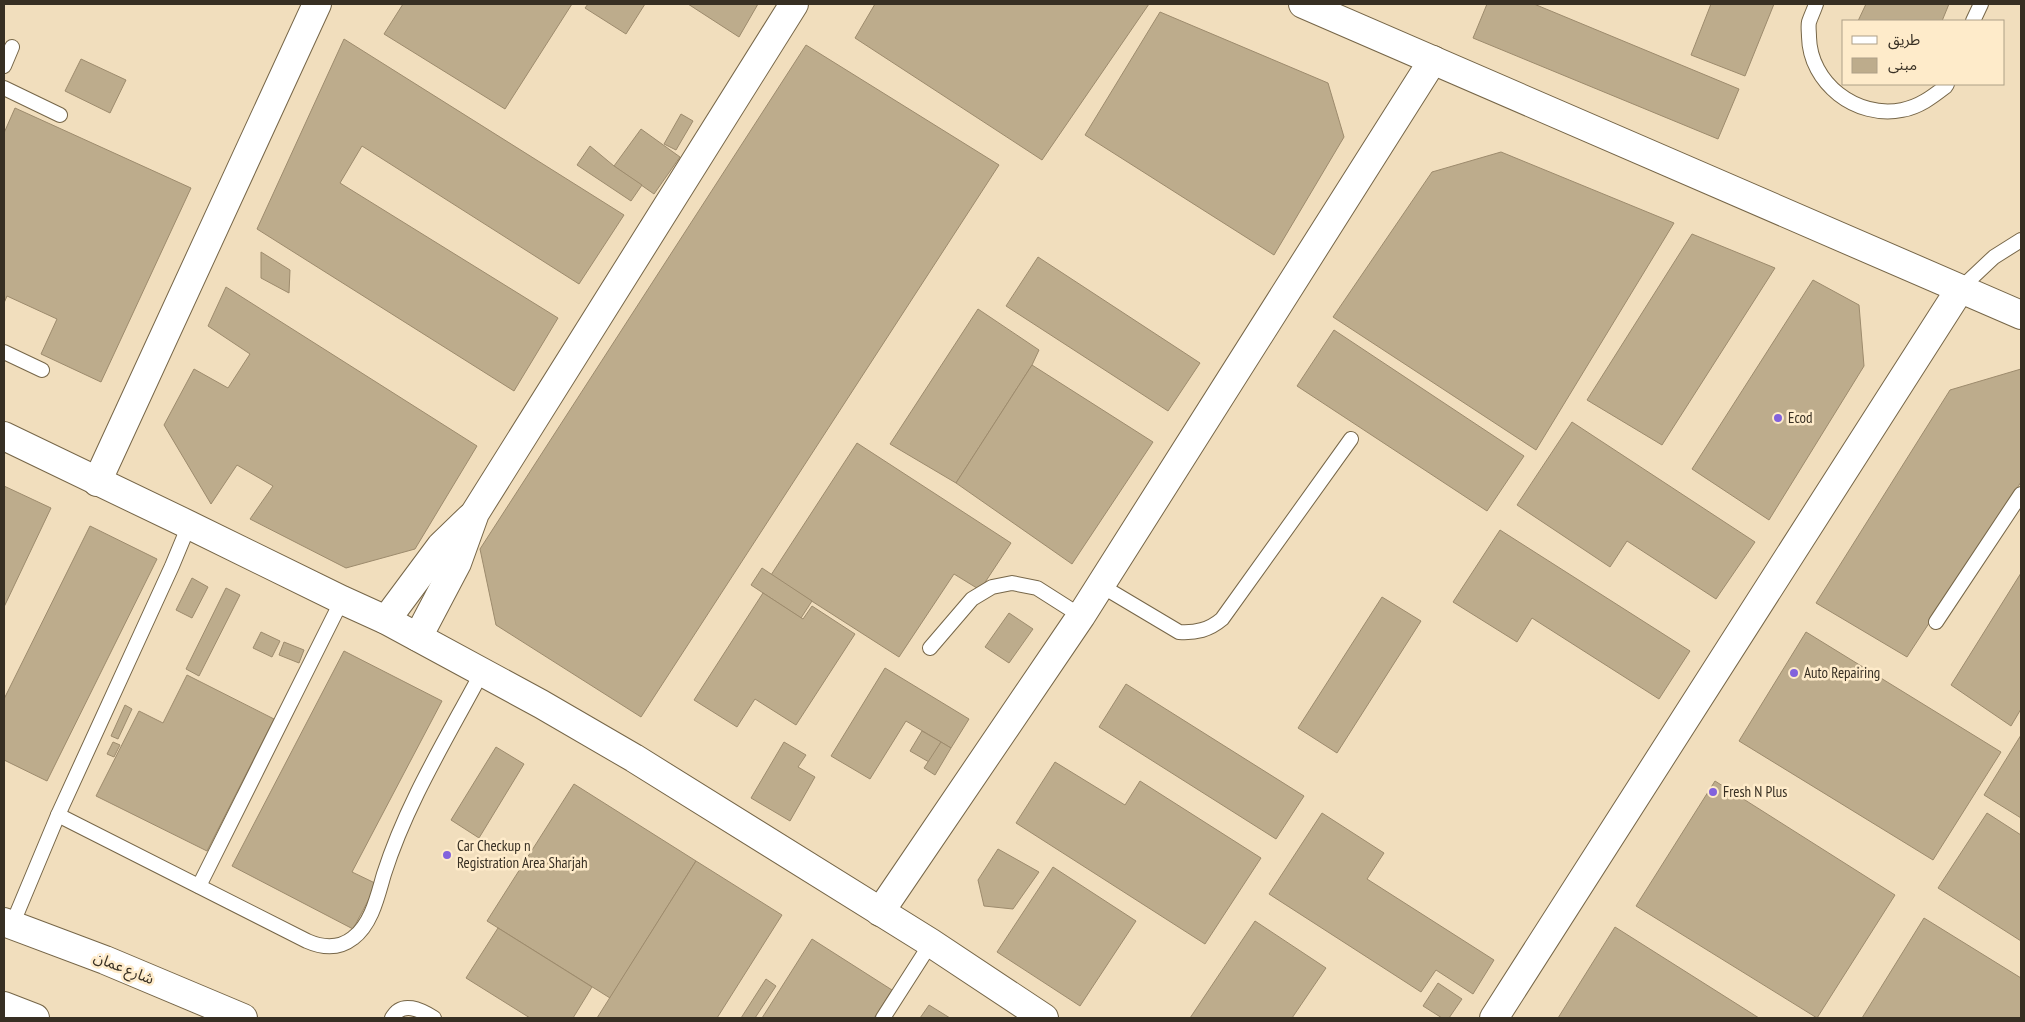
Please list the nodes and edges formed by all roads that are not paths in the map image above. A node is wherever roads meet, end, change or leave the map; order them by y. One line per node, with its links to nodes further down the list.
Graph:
1 (317, 4): 20 (street)
2 (794, 4): 22 (street)
3 (1303, 4): 8 (street)
4 (1816, 4): 10 (lane)
5 (1981, 4): 6 (lane)
6 (1974, 20)
7 (12, 47): 9 (lane)
8 (1433, 60): 14 (street); 24 (street)
9 (4, 66)
10 (1946, 85)
11 (4, 88): 12 (lane)
12 (60, 115)
13 (2021, 240): 14 (lane)
14 (1960, 289): 15 (street); 44 (street)
15 (2021, 314)
16 (4, 352): 17 (lane)
17 (42, 370)
18 (4, 436): 20 (street)
19 (1351, 439): 24 (lane)
20 (97, 482): 23 (street)
21 (2021, 494): 28 (lane)
22 (475, 513): 27 (street); 29 (street)
23 (189, 525): 25 (street); 32 (lane)
24 (1100, 585): 26 (street)
25 (342, 600): 27 (street); 33 (lane)
26 (1081, 616): 30 (lane); 34 (street)
27 (386, 620): 29 (street)
28 (1936, 622)
29 (418, 637): 31 (street)
30 (930, 648)
31 (482, 672): 33 (lane); 34 (street)
32 (58, 814): 33 (lane); 35 (lane)
33 (199, 886)
34 (880, 912): 36 (street)
35 (8, 923): 39 (street, شارع عمان)
36 (932, 943): 42 (lane); 43 (street)
37 (4, 1006): 38 (street)
38 (35, 1018)
39 (243, 1018)
40 (392, 1018): 41 (lane)
41 (434, 1018)
42 (883, 1018)
43 (1044, 1018)
44 (1494, 1018)

